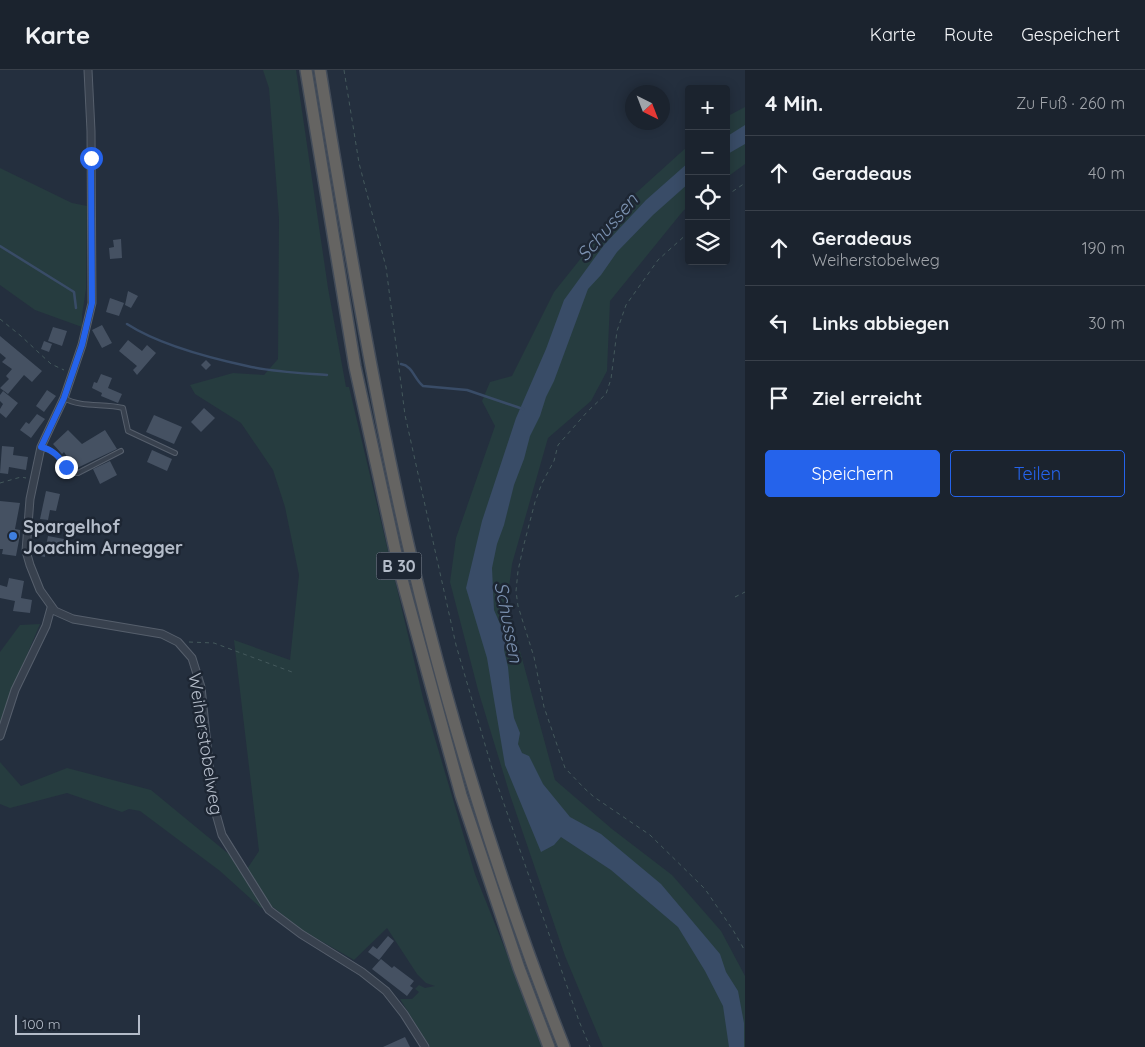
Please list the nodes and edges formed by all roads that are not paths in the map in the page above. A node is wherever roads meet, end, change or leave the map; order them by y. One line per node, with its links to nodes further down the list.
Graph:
1 (88, 70): 4 (street)
2 (306, 70): 11 (highway, B 30)
3 (320, 70): 12 (highway, B 30)
4 (64, 398): 5 (street); 7 (lane)
5 (41, 447): 6 (lane); 8 (street)
6 (121, 451)
7 (175, 453)
8 (51, 608): 9 (street); 10 (street, Weiherstobelweg)
9 (0, 736)
10 (425, 1047)
11 (549, 1047)
12 (564, 1047)

